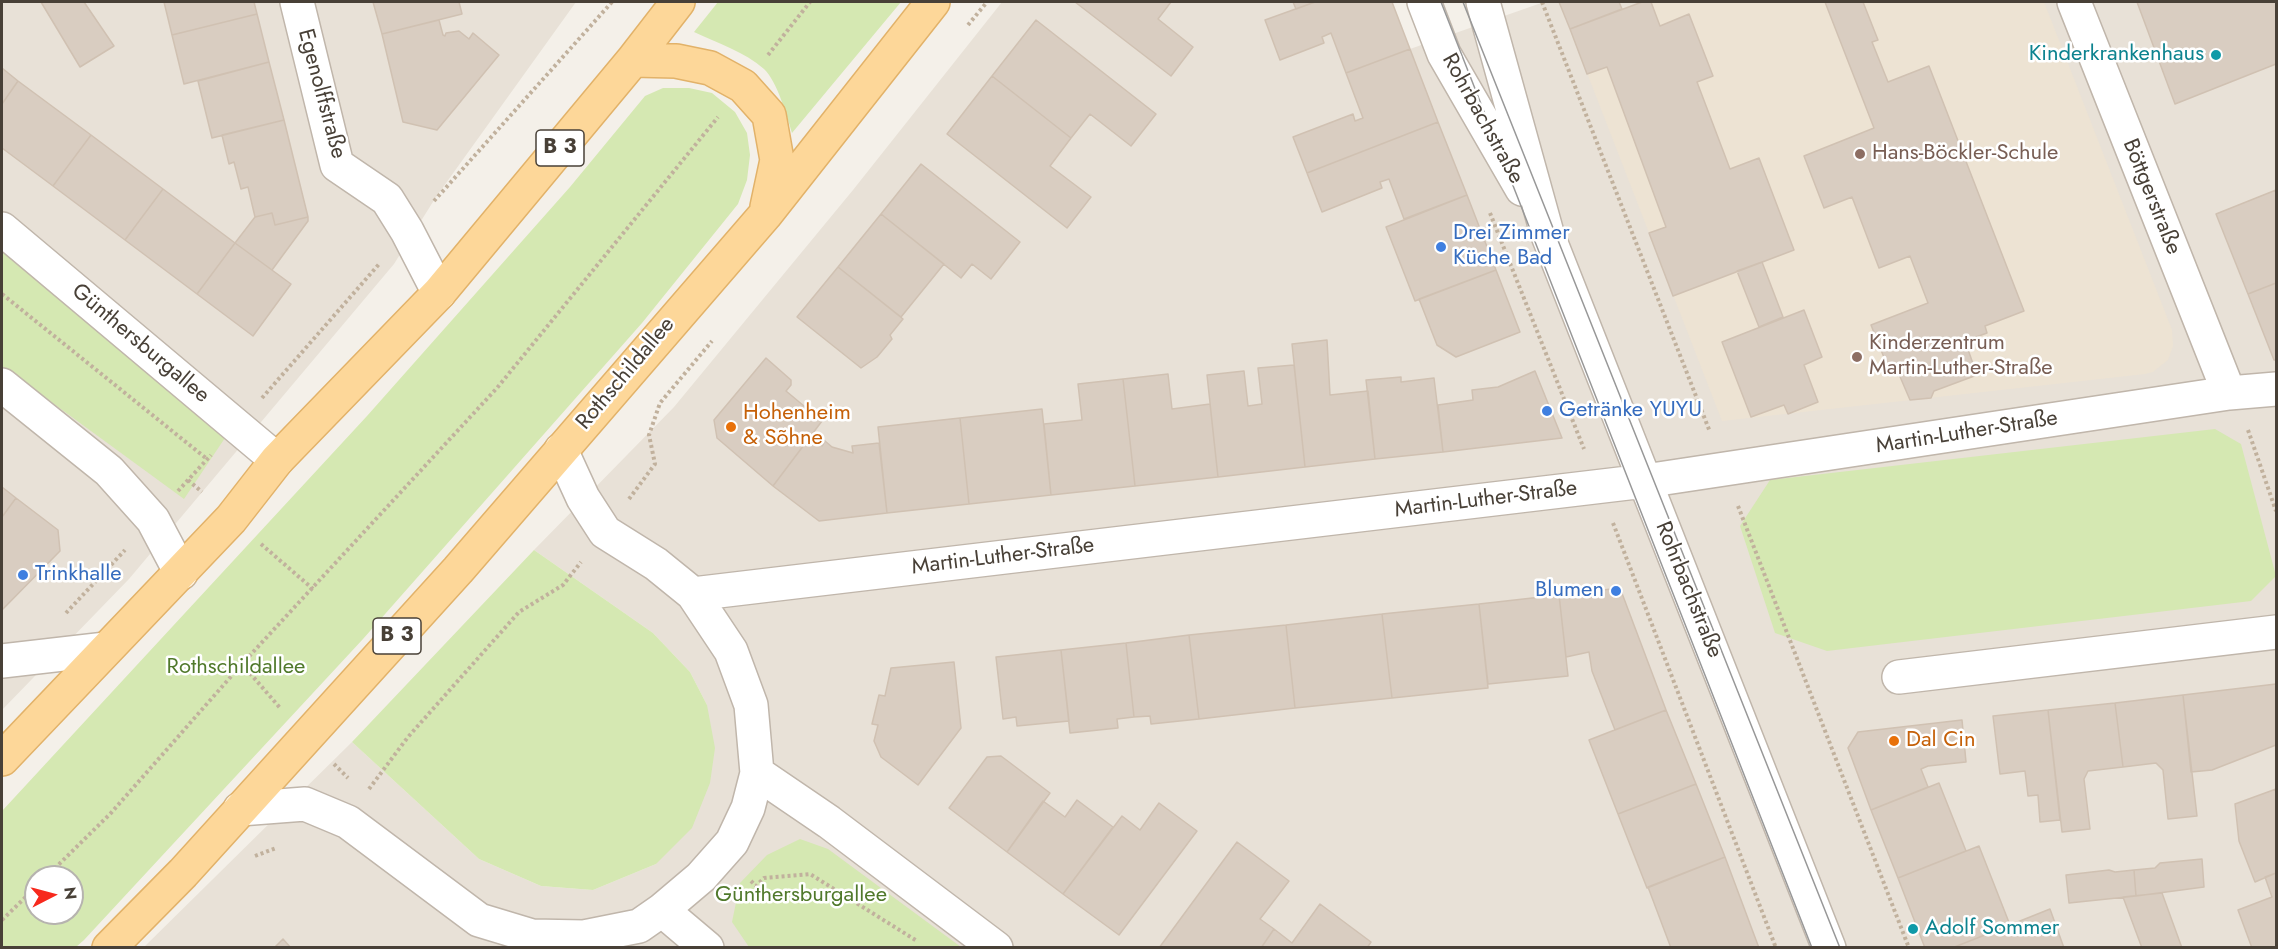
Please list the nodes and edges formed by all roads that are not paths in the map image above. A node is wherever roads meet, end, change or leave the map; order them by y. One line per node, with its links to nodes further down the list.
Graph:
1 (297, 2): 11 (street, Egenolffstraße)
2 (678, 2): 7 (main road, B 3)
3 (933, 2): 8 (main road, Rothschildallee / B 3)
4 (1424, 2): 10 (street, Rohrbachstraße)
5 (1483, 2): 10 (street, Rohrbachstraße)
6 (2074, 2): 14 (street, Böttgerstraße)
7 (633, 60): 8 (main road); 11 (main road, B 3)
8 (765, 215): 15 (main road, Rothschildallee / B 3)
9 (2, 229): 16 (street, Günthersburgallee)
10 (1547, 232): 17 (street, Rohrbachstraße)
11 (439, 293): 16 (main road, B 3)
12 (2, 385): 18 (street)
13 (2277, 389): 14 (street, Martin-Luther-Straße)
14 (2229, 393): 17 (street, Martin-Luther-Straße)
15 (561, 450): 19 (street); 26 (main road, Rothschildallee / B 3)
16 (277, 460): 18 (main road, B 3)
17 (1645, 481): 19 (street, Martin-Luther-Straße); 32 (street, Rohrbachstraße)
18 (181, 573): 21 (main road, B 3)
19 (693, 594): 25 (street)
20 (2277, 632): 23 (street)
21 (106, 649): 22 (street); 24 (main road, B 3)
22 (2, 661)
23 (1899, 677)
24 (2, 759)
25 (757, 773): 27 (street); 31 (street)
26 (240, 809): 28 (street); 29 (main road, Rothschildallee / B 3)
27 (662, 910): 28 (street); 30 (street)
28 (483, 934)
29 (109, 948)
30 (707, 948)
31 (996, 948)
32 (1829, 948)

